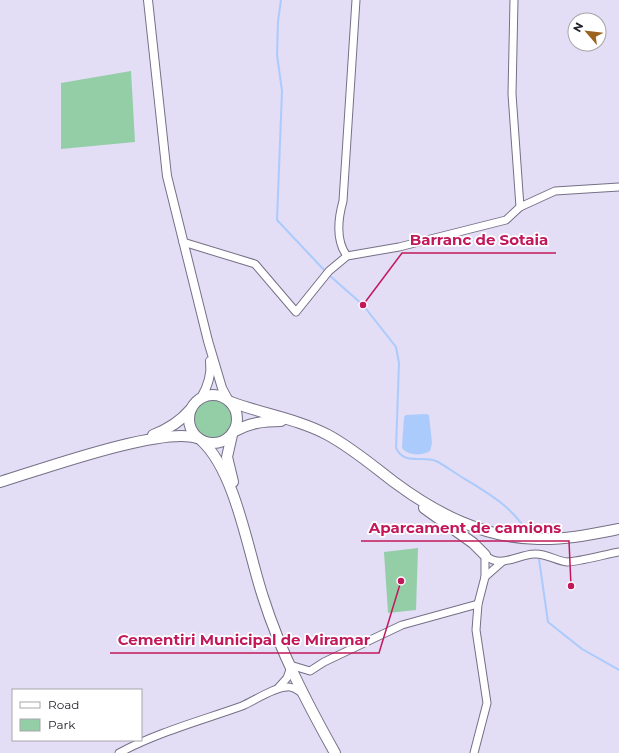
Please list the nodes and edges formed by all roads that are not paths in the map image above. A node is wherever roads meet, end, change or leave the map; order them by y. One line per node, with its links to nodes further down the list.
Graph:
1 (148, 0): 6 (street)
2 (356, 0): 7 (street)
3 (514, 0): 5 (street)
4 (619, 187): 5 (street)
5 (520, 207): 7 (street)
6 (184, 242): 7 (street); 8 (street)
7 (347, 256)
8 (208, 341): 9 (street); 10 (street)
9 (201, 398): 10 (main road); 11 (main road)
10 (230, 402): 12 (main road); 13 (main road)
11 (192, 408): 14 (main road); 15 (main road)
12 (299, 422): 13 (main road); 17 (main road)
13 (232, 434): 14 (main road); 18 (main road)
14 (199, 439): 15 (main road); 18 (main road)
15 (119, 447): 16 (main road)
16 (0, 482)
17 (411, 493): 19 (main road); 21 (main road)
18 (240, 515): 25 (main road)
19 (619, 529)
20 (619, 552): 22 (street)
21 (485, 555): 22 (street); 23 (street)
22 (502, 562): 23 (street)
23 (485, 577): 24 (street)
24 (478, 604): 25 (street); 32 (street)
25 (291, 666): 26 (street); 27 (main road)
26 (276, 690): 27 (street); 28 (street)
27 (303, 694): 31 (main road)
28 (142, 741)
29 (142, 741): 30 (street)
30 (119, 753)
31 (335, 753)
32 (474, 753)

